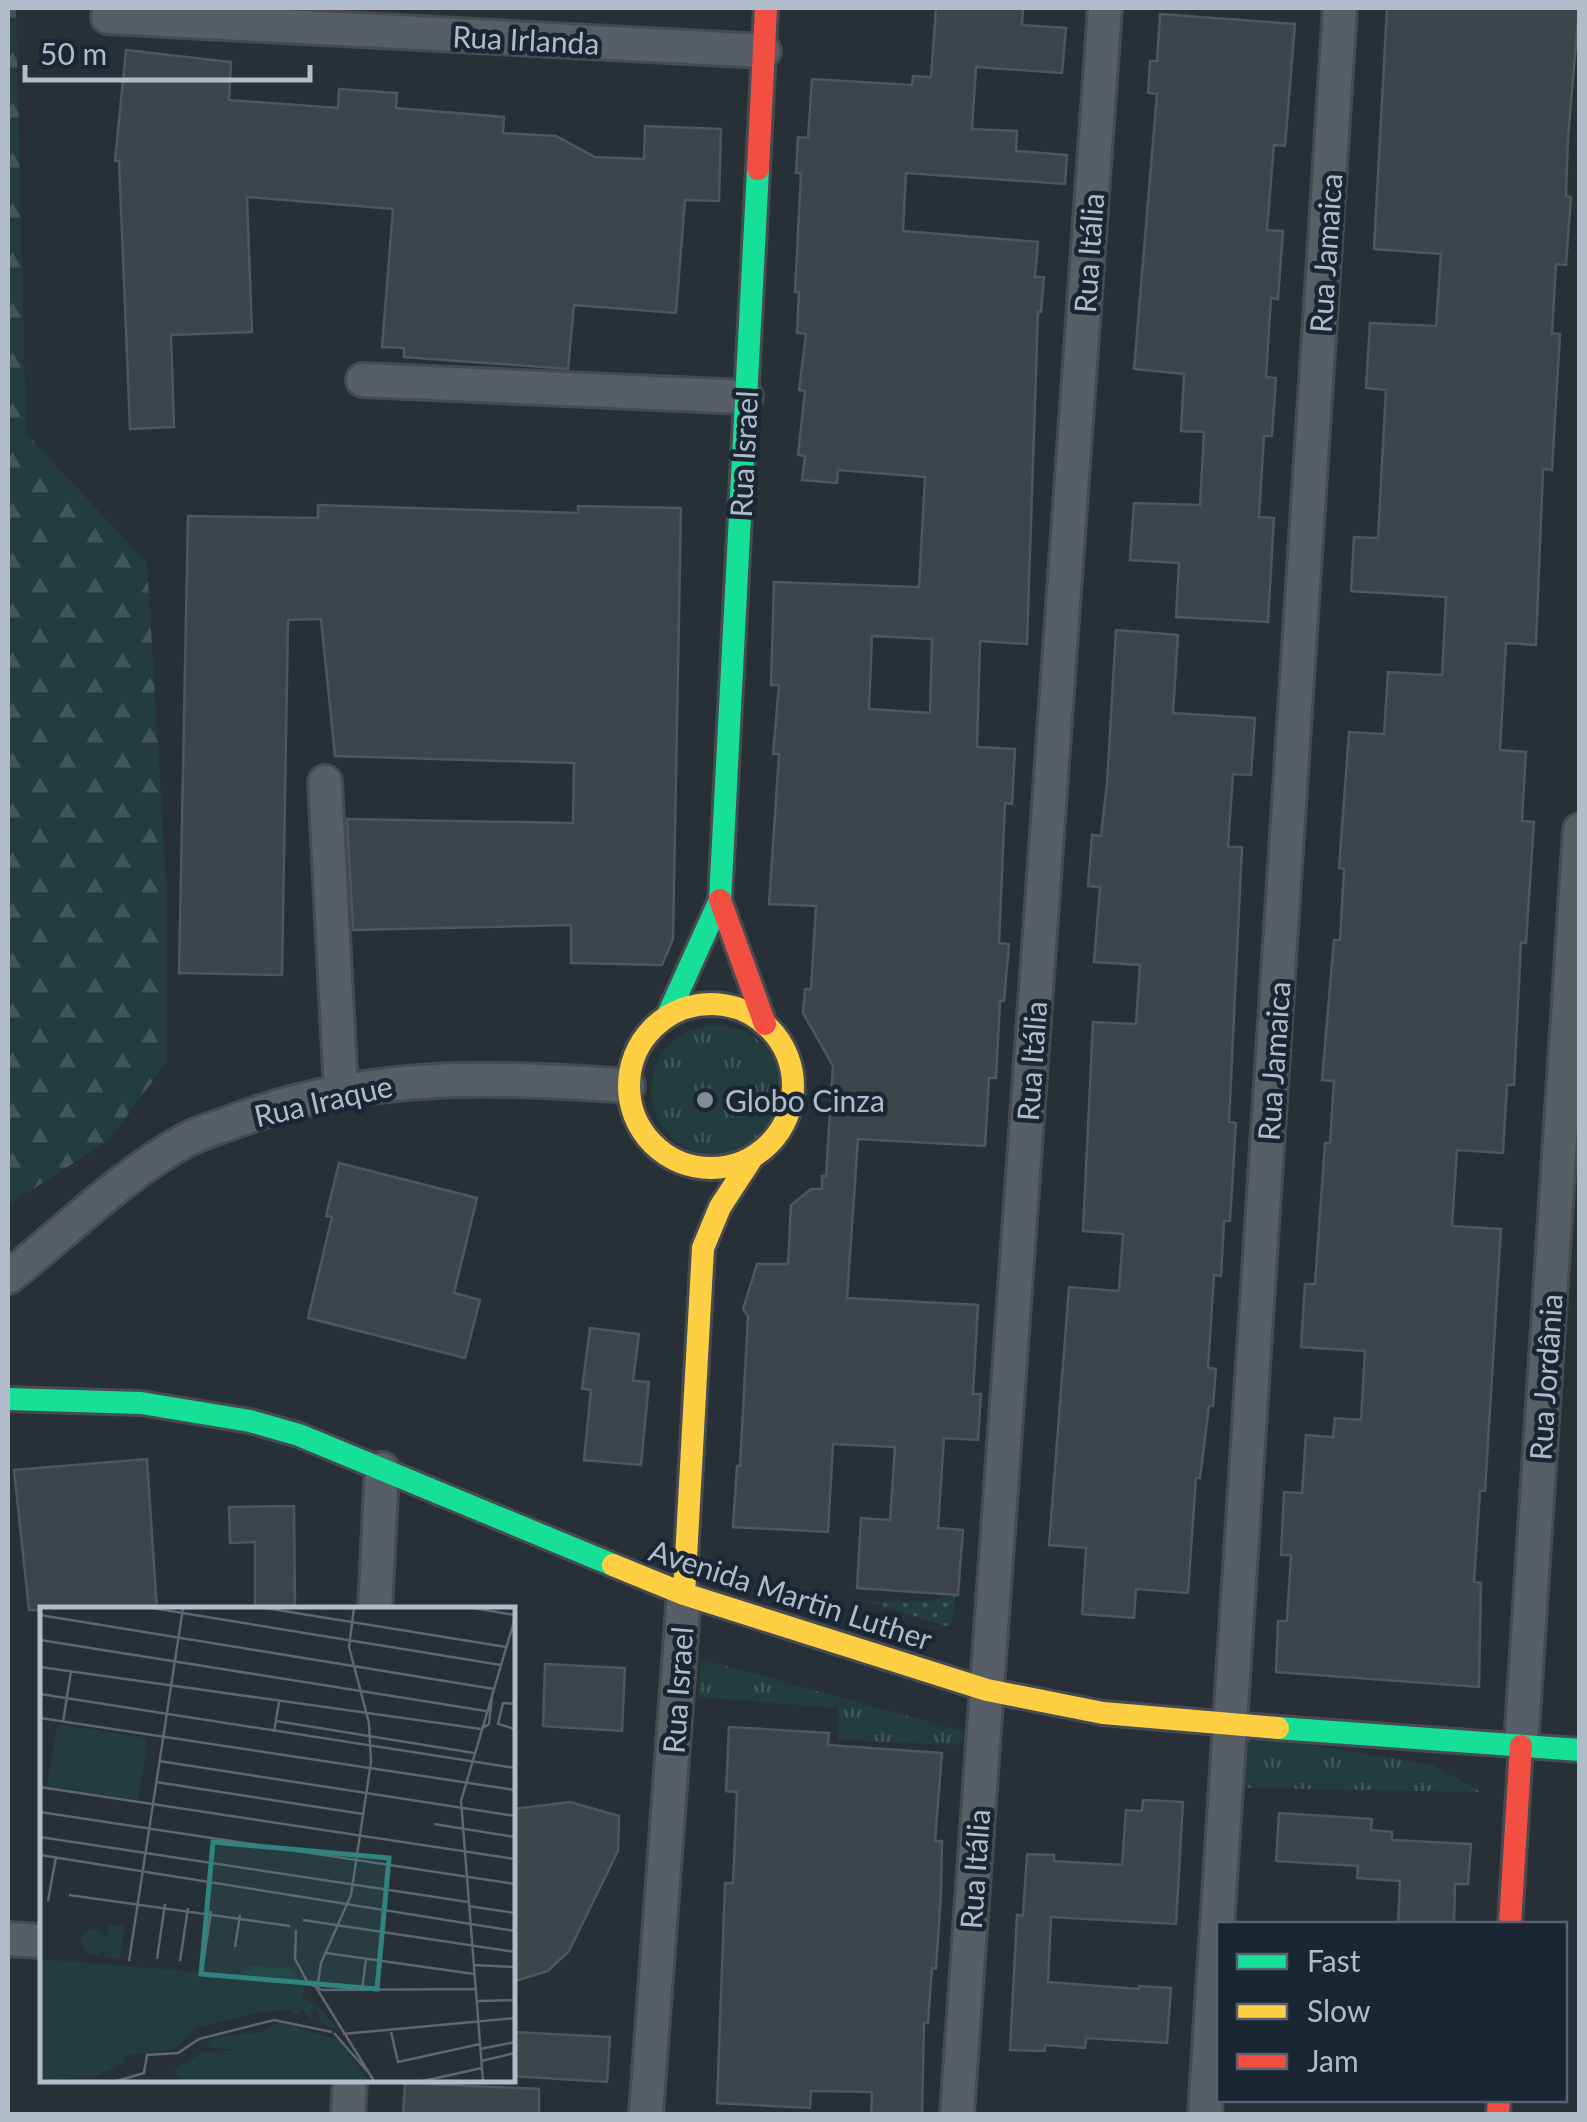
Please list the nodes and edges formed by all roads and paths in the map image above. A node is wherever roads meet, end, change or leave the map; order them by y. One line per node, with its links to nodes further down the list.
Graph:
1 (766, 8): 5 (street, Rua Israel)
2 (1105, 8): 21 (street, Rua Itália)
3 (1340, 8): 22 (street, Rua Jamaica)
4 (108, 17): 5 (street, Rua Irlanda)
5 (764, 51): 7 (street, Rua Israel)
6 (362, 380): 7 (street)
7 (746, 396): 10 (street, Rua Israel)
8 (325, 782): 14 (street)
9 (1580, 830): 23 (street, Rua Jordânia)
10 (720, 900): 11 (street, Rua Israel); 12 (street, Rua Israel)
11 (667, 1017): 12 (street); 13 (street)
12 (765, 1024): 15 (street)
13 (628, 1086): 14 (street, Rua Iraque); 15 (street)
14 (341, 1091): 16 (street, Rua Iraque)
15 (752, 1158): 19 (street, Rua Israel)
16 (8, 1277)
17 (8, 1399): 18 (street, Avenida Martin Luther)
18 (382, 1469): 19 (street, Avenida Martin Luther); 20 (street)
19 (684, 1594): 21 (street, Avenida Martin Luther); 30 (street, Rua Israel)
20 (375, 1607)
21 (987, 1690): 22 (street, Avenida Martin Luther); 31 (street, Rua Itália)
22 (1230, 1726): 23 (street, Avenida Martin Luther); 32 (street, Rua Jamaica)
23 (1521, 1746): 24 (street, Avenida Martin Luther); 25 (street, Rua Jordânia)
24 (1580, 1750)
25 (1510, 1922)
26 (8, 1939): 27 (street)
27 (40, 1941)
28 (350, 2082): 29 (street)
29 (348, 2114)
30 (646, 2114)
31 (957, 2114)
32 (1204, 2114)

